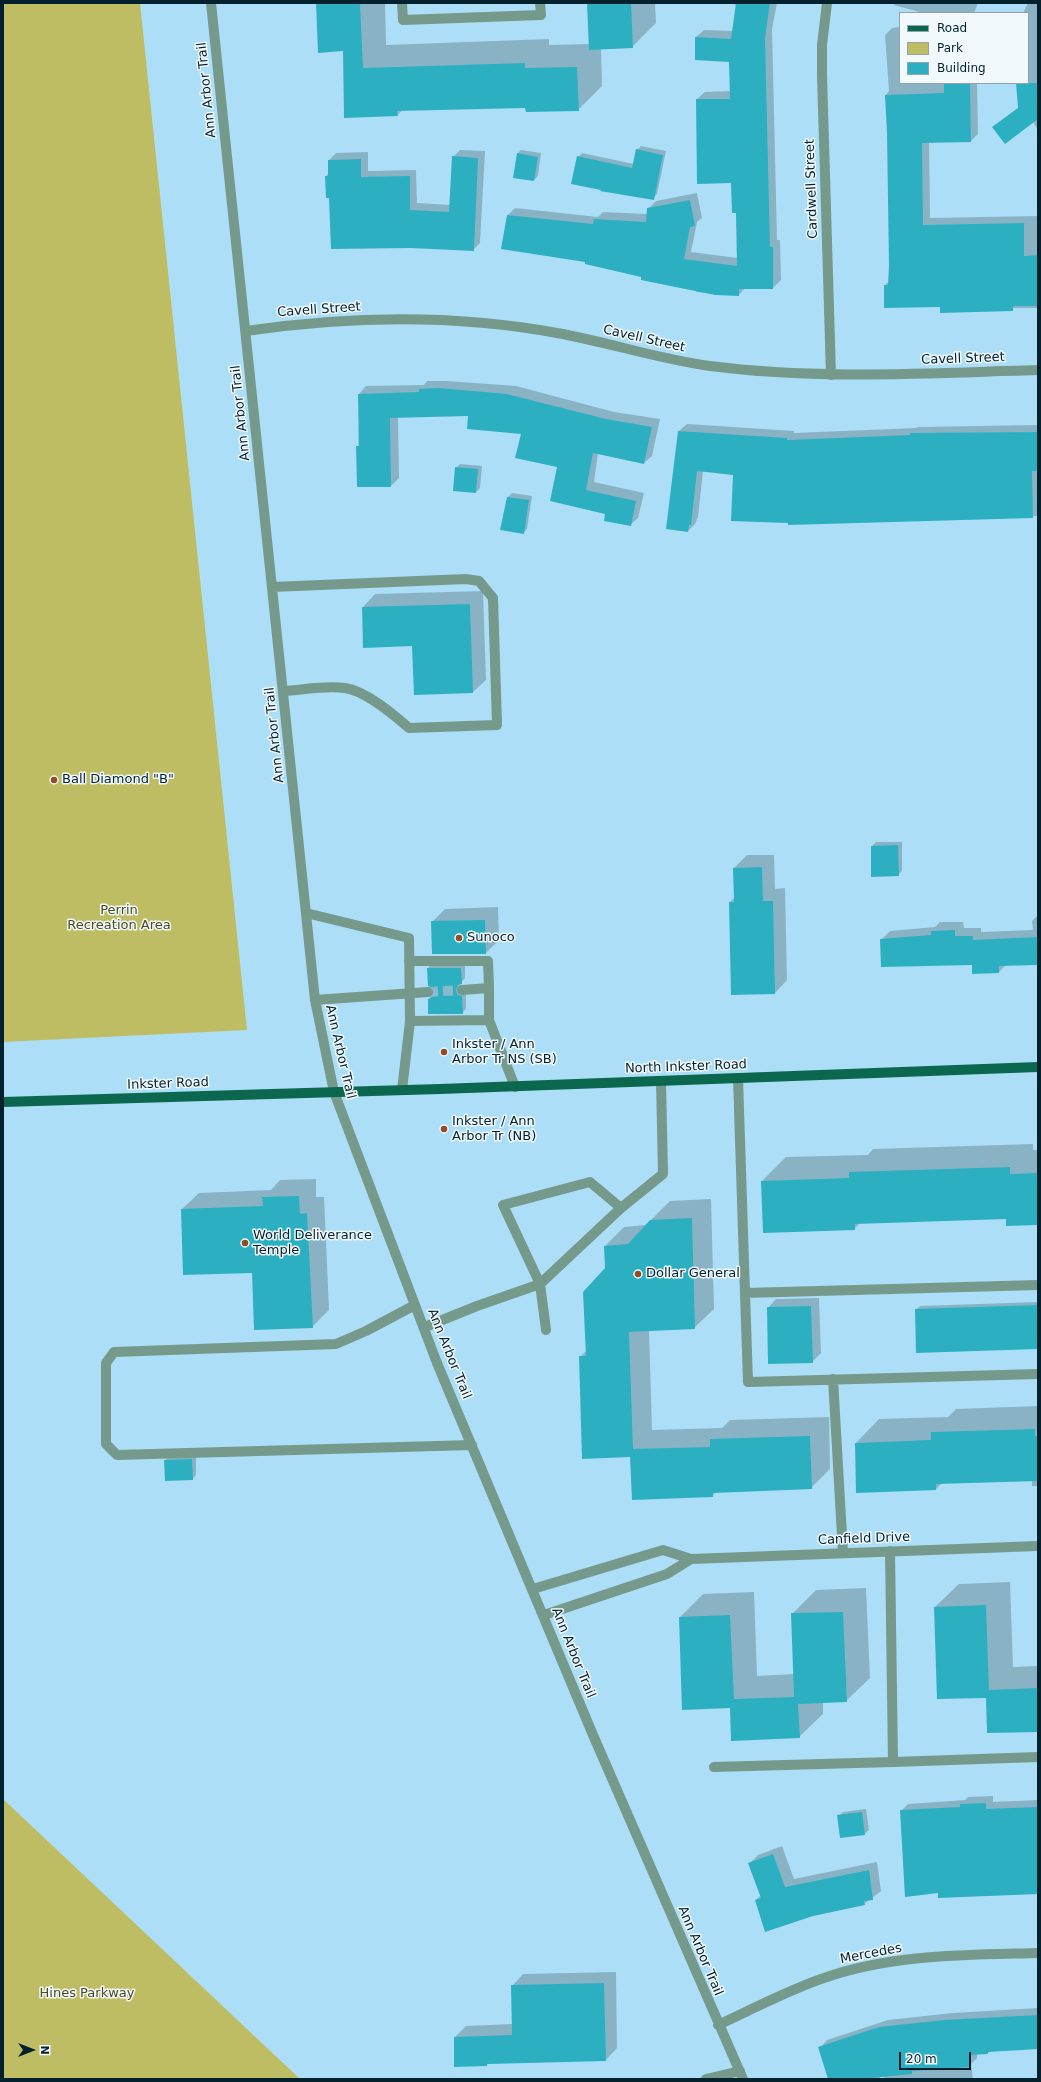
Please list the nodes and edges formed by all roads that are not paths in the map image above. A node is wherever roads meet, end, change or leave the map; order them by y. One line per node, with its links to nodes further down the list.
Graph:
1 (211, 3): 5 (street, Ann Arbor Trail)
2 (402, 3): 3 (street)
3 (540, 3)
4 (827, 3): 7 (street, Cardwell Street)
5 (246, 331): 7 (street, Cavell Street); 8 (street, Ann Arbor Trail)
6 (1038, 370): 7 (street, Cavell Street)
7 (831, 375)
8 (272, 587): 9 (street, Ann Arbor Trail); 9 (street)
9 (283, 691): 10 (street, Ann Arbor Trail)
10 (306, 913): 11 (street); 16 (street, Ann Arbor Trail)
11 (409, 961): 12 (street); 15 (street)
12 (489, 988): 13 (street); 17 (street)
13 (462, 990)
14 (428, 992): 15 (street)
15 (409, 994): 16 (street); 18 (street)
16 (315, 1000): 24 (street, Ann Arbor Trail)
17 (489, 1020): 18 (street); 22 (street)
18 (410, 1021): 23 (street)
19 (1038, 1067): 20 (main road, North Inkster Road)
20 (738, 1078): 21 (main road, North Inkster Road); 29 (street)
21 (661, 1081): 22 (main road, North Inkster Road); 26 (street)
22 (515, 1087): 23 (main road, North Inkster Road)
23 (402, 1090): 24 (main road, North Inkster Road)
24 (334, 1092): 25 (main road, Inkster Road); 30 (street, Ann Arbor Trail)
25 (3, 1102)
26 (621, 1208): 27 (street); 27 (street)
27 (540, 1284): 31 (street); 32 (street)
28 (1038, 1285): 29 (street)
29 (746, 1293): 34 (street)
30 (415, 1305): 31 (street, Ann Arbor Trail); 35 (street)
31 (424, 1328): 35 (street, Ann Arbor Trail)
32 (546, 1330)
33 (1038, 1374): 34 (street)
34 (834, 1379): 38 (street)
35 (472, 1445): 40 (street, Ann Arbor Trail)
36 (1038, 1546): 37 (street, Canfield Drive)
37 (890, 1551): 38 (street, Canfield Drive); 43 (street)
38 (843, 1553): 39 (street, Canfield Drive)
39 (691, 1559): 40 (street, Canfield Drive); 41 (street, Canfield Drive)
40 (533, 1589): 41 (street, Ann Arbor Trail)
41 (544, 1615): 46 (street, Ann Arbor Trail)
42 (1038, 1757): 43 (street)
43 (893, 1762): 44 (street)
44 (714, 1767)
45 (1038, 1953): 46 (street, Mercedes)
46 (718, 2025): 47 (street, Ann Arbor Trail)
47 (742, 2075): 48 (street)
48 (706, 2079)

